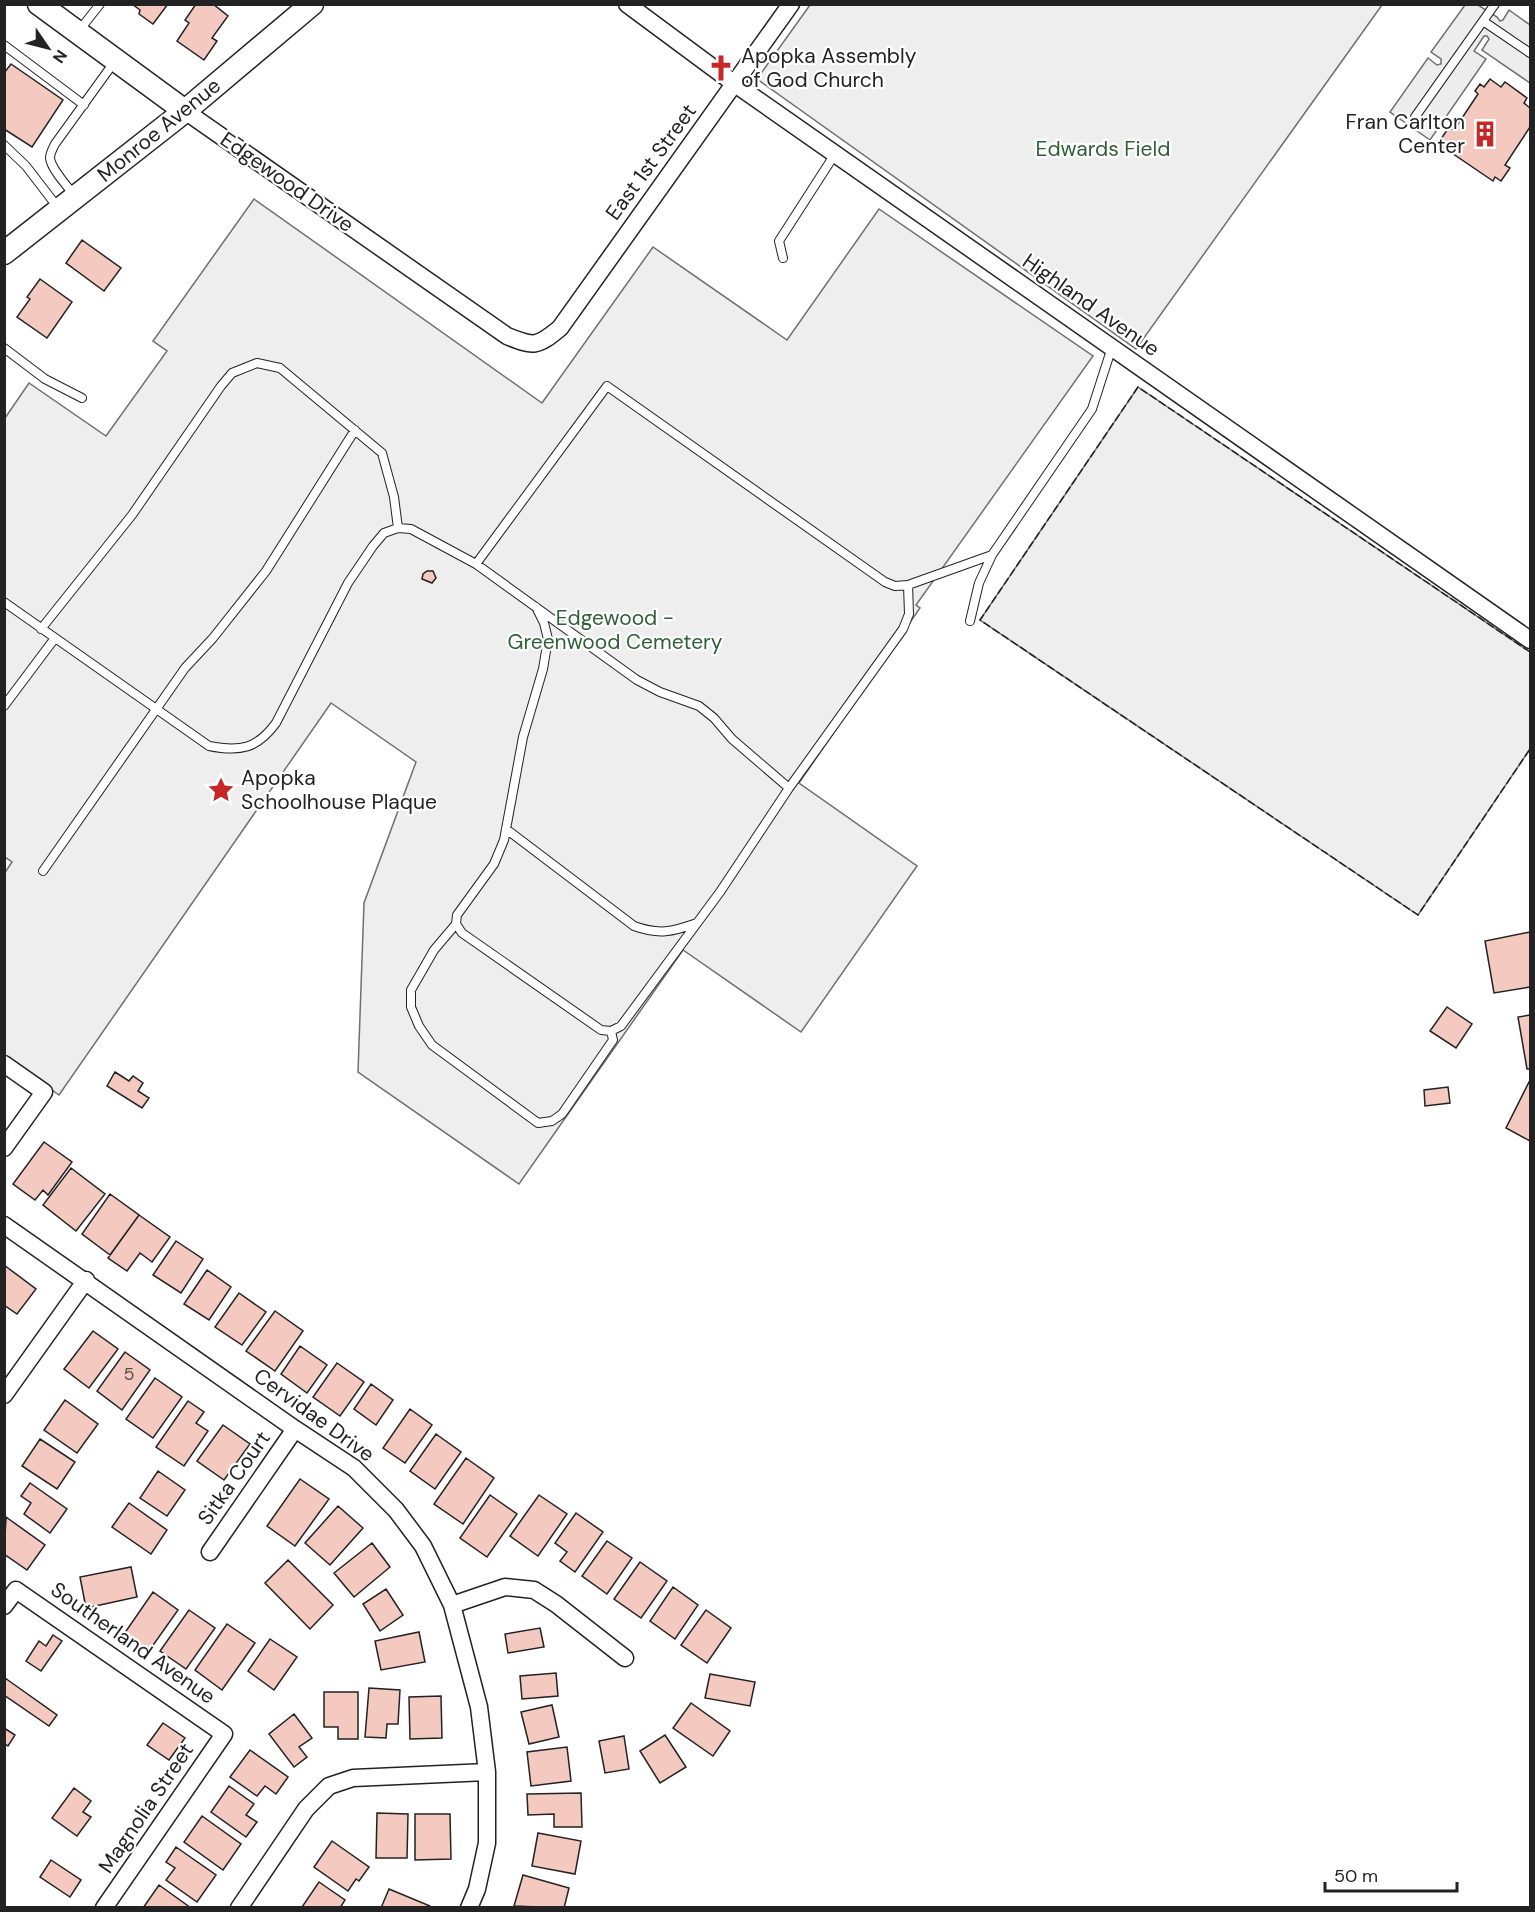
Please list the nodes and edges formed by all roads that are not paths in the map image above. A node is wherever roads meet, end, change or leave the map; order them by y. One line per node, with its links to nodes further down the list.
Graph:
1 (39, 4): 8 (street, Edgewood Drive)
2 (100, 4): 8 (lane)
3 (312, 4): 14 (street, Monroe Avenue)
4 (627, 4): 12 (street, Highland Avenue)
5 (790, 4): 12 (street, East 1st Street)
6 (1495, 4): 7 (lane)
7 (1483, 21): 10 (lane); 15 (lane)
8 (78, 33): 11 (street, Edgewood Drive)
9 (4, 45): 13 (lane)
10 (1530, 53)
11 (116, 60): 13 (lane); 14 (street, Edgewood Drive)
12 (735, 84): 17 (street, Highland Avenue); 21 (street, East 1st Street)
13 (84, 105): 18 (lane)
14 (185, 111): 18 (street, Monroe Avenue); 21 (street, Edgewood Drive)
15 (1415, 117)
16 (4, 145): 18 (lane)
17 (835, 154): 20 (lane); 22 (street, Highland Avenue)
18 (67, 203): 19 (street, Monroe Avenue)
19 (4, 253)
20 (783, 258)
21 (543, 342)
22 (1112, 347): 27 (lane); 35 (street, Highland Avenue)
23 (4, 348): 24 (lane)
24 (82, 398)
25 (355, 430): 26 (lane); 33 (lane); 37 (lane)
26 (398, 528): 28 (lane); 37 (lane)
27 (992, 555): 29 (lane); 32 (lane)
28 (476, 564): 29 (lane); 31 (lane)
29 (908, 585): 38 (lane)
30 (4, 602): 33 (lane)
31 (536, 607): 38 (lane); 39 (lane)
32 (970, 621)
33 (41, 629): 34 (lane)
34 (55, 638): 36 (lane); 37 (lane)
35 (1530, 640)
36 (4, 706)
37 (156, 710): 40 (lane)
38 (789, 788): 41 (lane)
39 (506, 829): 41 (lane); 42 (lane)
40 (43, 871)
41 (698, 922): 43 (lane)
42 (456, 924): 43 (lane); 43 (lane)
43 (611, 1031)
44 (4, 1064): 45 (street)
45 (4, 1148)
46 (4, 1225): 47 (street, Cervidae Drive)
47 (86, 1281): 48 (street); 49 (street, Cervidae Drive)
48 (4, 1395)
49 (295, 1429): 50 (street, Sitka Court); 51 (street, Cervidae Drive)
50 (210, 1552)
51 (452, 1605): 53 (street); 55 (street, Cervidae Drive)
52 (4, 1606): 54 (street, Southerland Avenue)
53 (625, 1658)
54 (224, 1734): 56 (street, Magnolia Street)
55 (487, 1772): 57 (street); 58 (street, Cervidae Drive)
56 (104, 1908)
57 (238, 1908)
58 (469, 1908)

